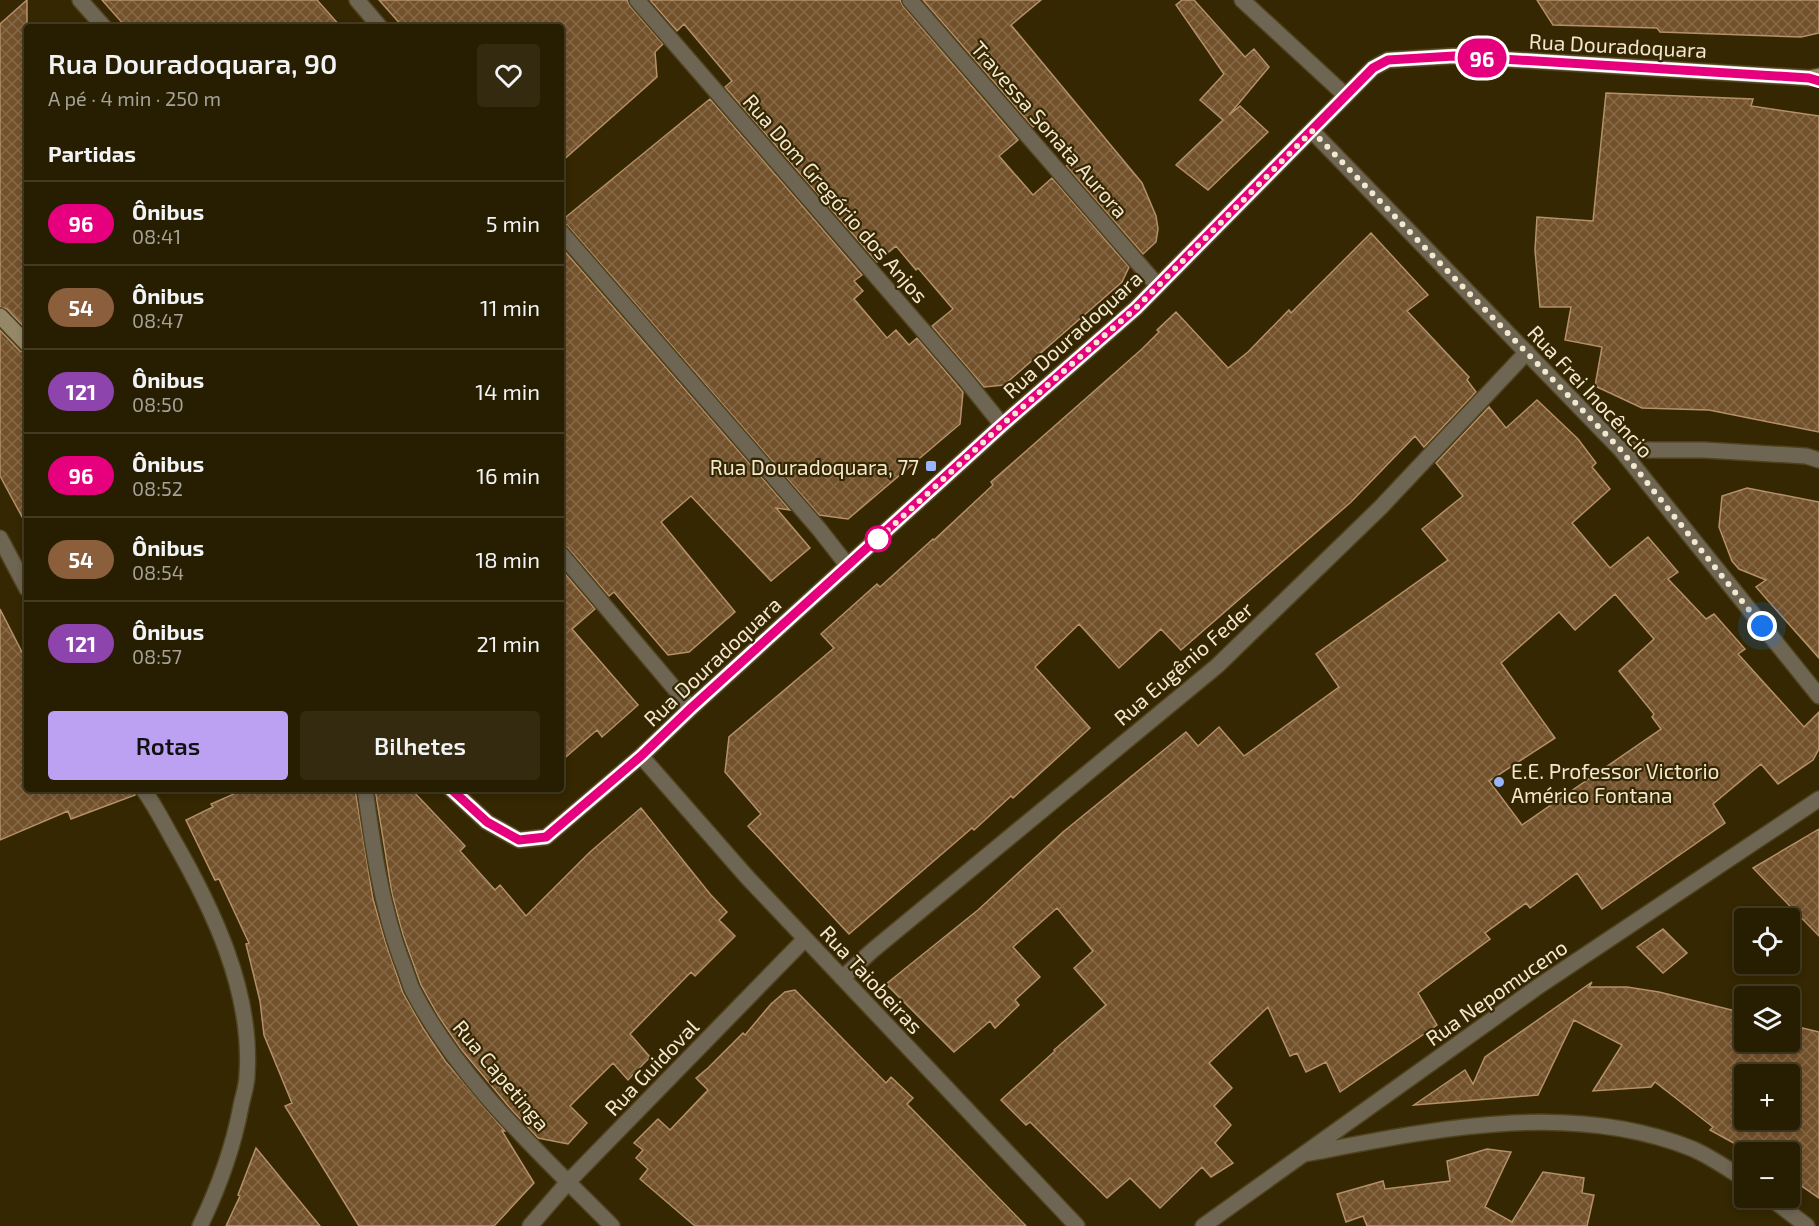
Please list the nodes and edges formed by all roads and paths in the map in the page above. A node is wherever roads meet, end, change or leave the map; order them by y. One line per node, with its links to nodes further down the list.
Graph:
1 (80, 0): 6 (street)
2 (357, 0): 7 (street)
3 (637, 0): 16 (street, Rua Dom Gregório dos Anjos)
4 (910, 0): 12 (street, Travessa Sonata Aurora)
5 (1242, 0): 9 (street)
6 (101, 24)
7 (377, 24)
8 (1816, 78): 9 (main road, Rua Douradoquara)
9 (1345, 95): 10 (main road, Rua Douradoquara)
10 (1312, 131): 12 (main road, Rua Douradoquara); 15 (street, Rua Frei Inocêncio)
11 (564, 235): 21 (street)
12 (1158, 286): 16 (main road, Rua Douradoquara)
13 (0, 316): 14 (main road)
14 (24, 341)
15 (1527, 352): 17 (street, Rua Frei Inocêncio); 31 (street, Rua Eugênio Feder)
16 (1002, 425): 21 (main road, Rua Douradoquara)
17 (1621, 450): 18 (street); 23 (street, Rua Frei Inocêncio)
18 (1819, 459)
19 (0, 538): 22 (street)
20 (564, 558): 24 (street)
21 (848, 566): 24 (main road, Rua Douradoquara)
22 (24, 583)
23 (1819, 696)
24 (691, 708): 25 (main road, Rua Douradoquara)
25 (641, 756): 28 (main road, Rua Douradoquara); 30 (street, Rua Taiobeiras)
26 (152, 792): 36 (street)
27 (365, 792): 34 (street, Rua Capetinga)
28 (454, 792)
29 (1819, 799): 32 (street, Rua Nepomuceno)
30 (805, 939): 31 (street, Rua Taiobeiras); 34 (street, Rua Guidoval)
31 (842, 978): 39 (street, Rua Taiobeiras)
32 (1301, 1155): 33 (street); 40 (street, Rua Nepomuceno)
33 (1734, 1173)
34 (568, 1182): 37 (street, Rua Guidoval); 38 (street, Rua Capetinga)
35 (1783, 1208): 41 (street)
36 (200, 1226)
37 (530, 1226)
38 (612, 1226)
39 (1077, 1226)
40 (1203, 1226)
41 (1807, 1226)

